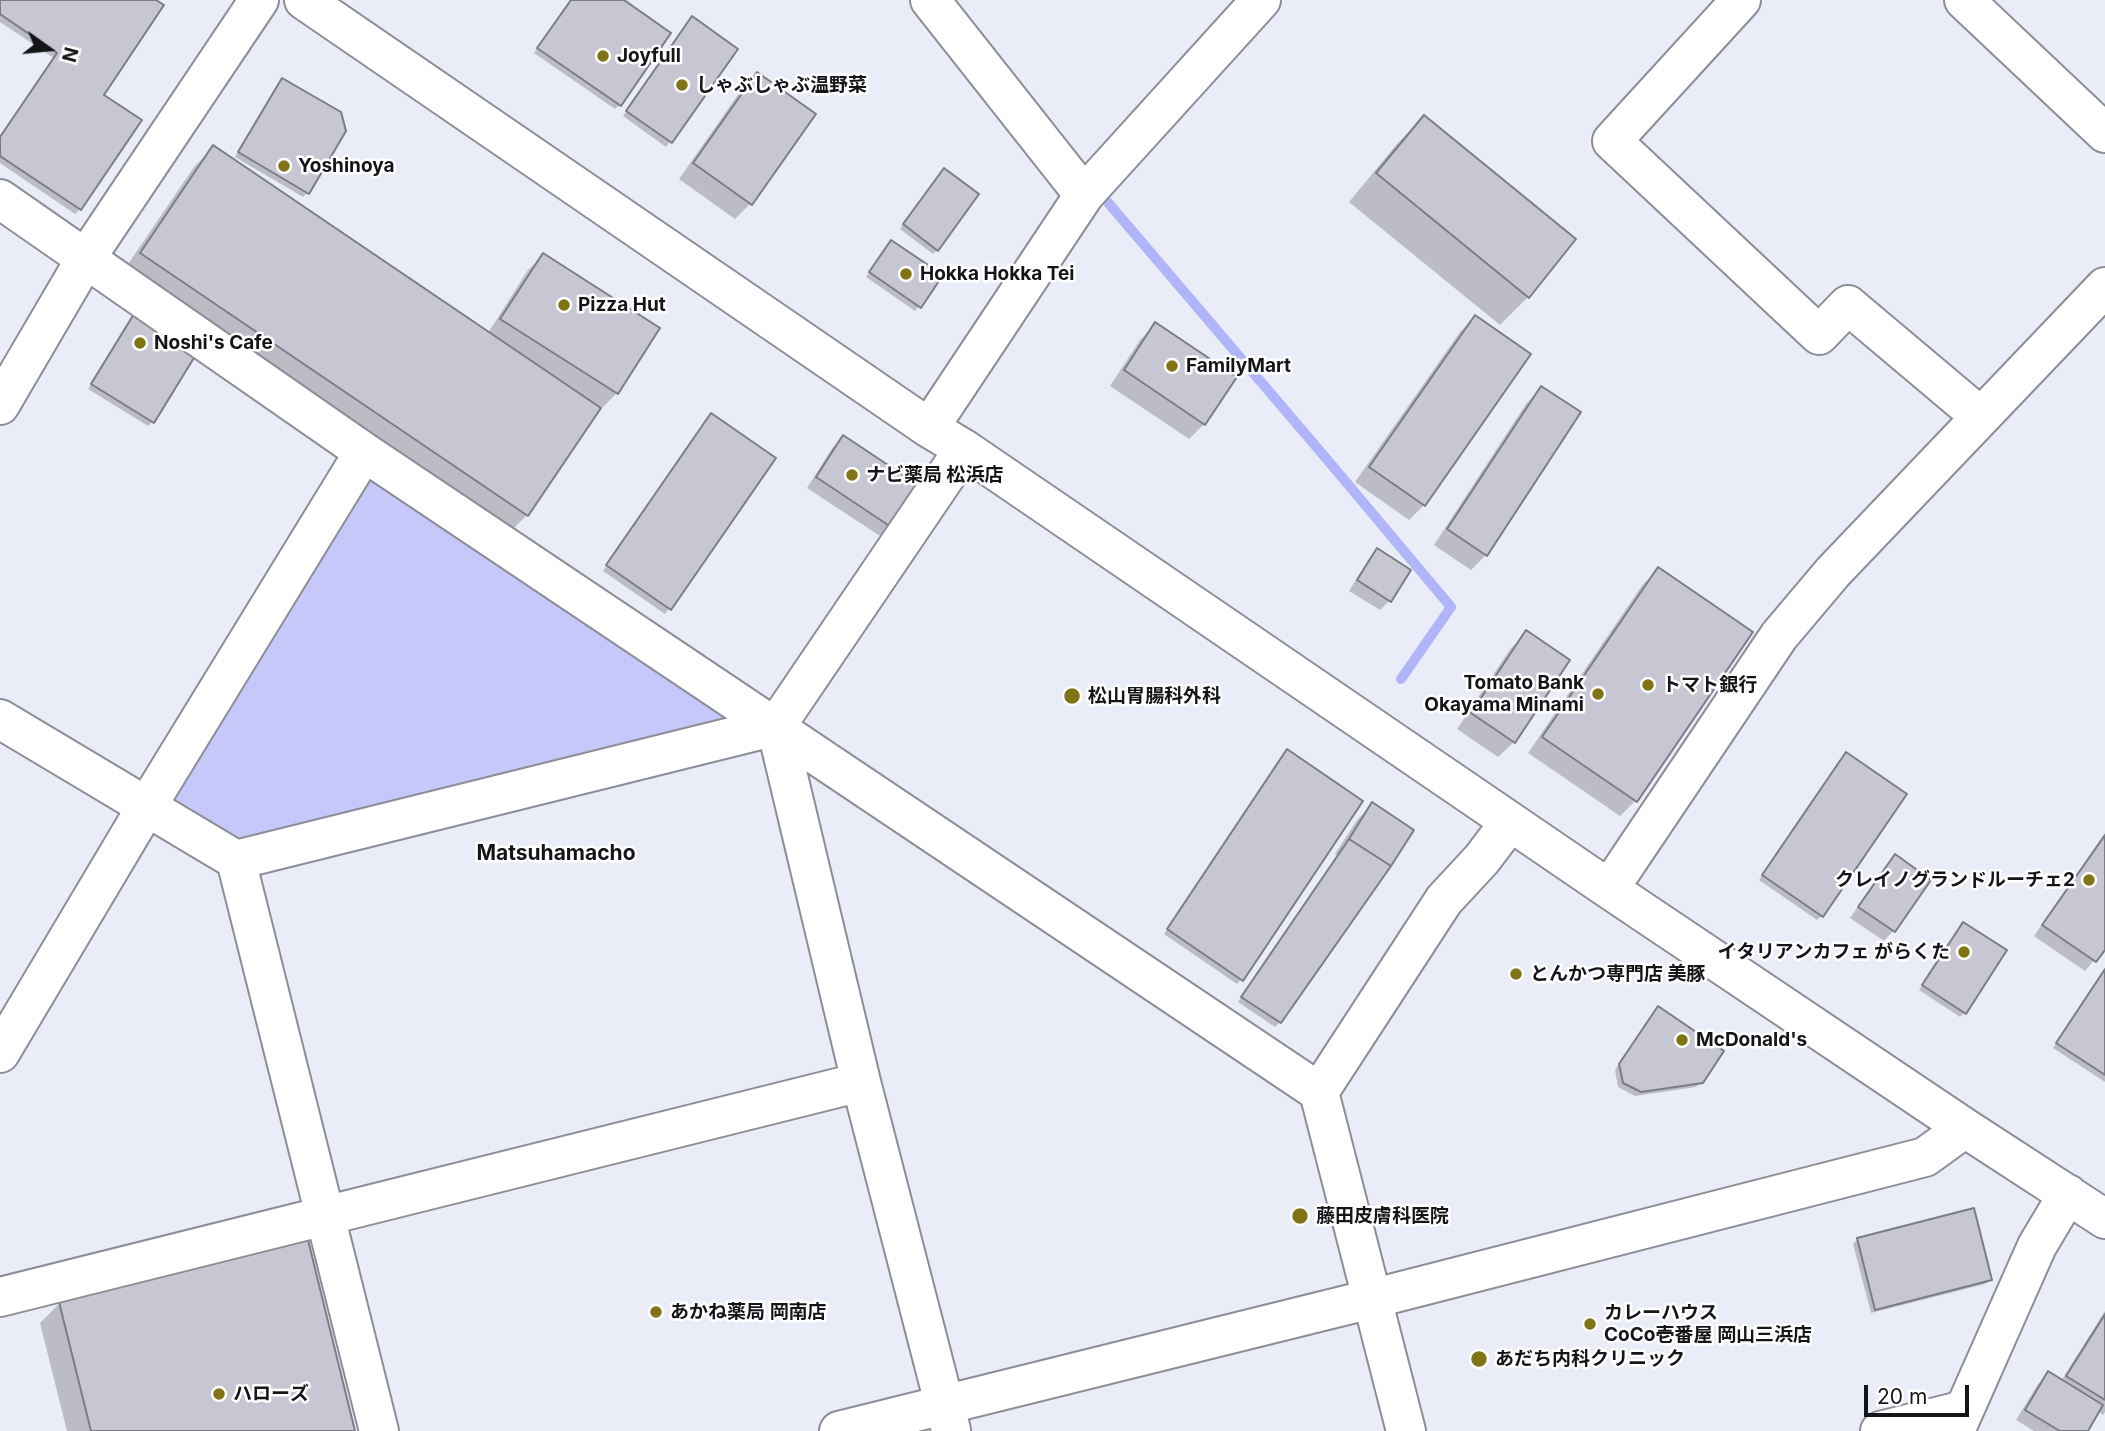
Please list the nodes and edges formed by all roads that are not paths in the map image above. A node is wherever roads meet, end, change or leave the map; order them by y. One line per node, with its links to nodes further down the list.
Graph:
1 (259, 0): 10 (street)
2 (304, 0): 14 (street)
3 (930, 0): 8 (street)
4 (1261, 0): 8 (street)
5 (1741, 0): 13 (street)
6 (1964, 0): 7 (street)
7 (2105, 133)
8 (1084, 195): 14 (street)
9 (0, 199): 10 (street)
10 (86, 258): 12 (street); 16 (street)
11 (2105, 288): 13 (street)
12 (0, 405)
13 (1981, 417): 22 (street)
14 (929, 428): 15 (street)
15 (964, 449): 18 (street); 20 (street)
16 (363, 452): 18 (street); 19 (street)
17 (0, 719): 19 (street)
18 (776, 726): 21 (street); 24 (street); 25 (street)
19 (147, 806): 21 (street); 23 (street)
20 (1510, 822): 22 (street); 25 (street)
21 (236, 860): 28 (street)
22 (1609, 889): 26 (street)
23 (0, 1053)
24 (861, 1082): 28 (street); 32 (street)
25 (1319, 1092): 31 (street)
26 (1965, 1128): 27 (street); 31 (street)
27 (2068, 1194): 29 (street); 33 (street)
28 (325, 1216): 30 (street); 34 (street)
29 (2105, 1219)
30 (0, 1297)
31 (1371, 1299): 32 (street); 36 (street)
32 (948, 1418): 35 (street)
33 (1960, 1421): 37 (street)
34 (379, 1431)
35 (839, 1431)
36 (1406, 1431)
37 (1880, 1431)

